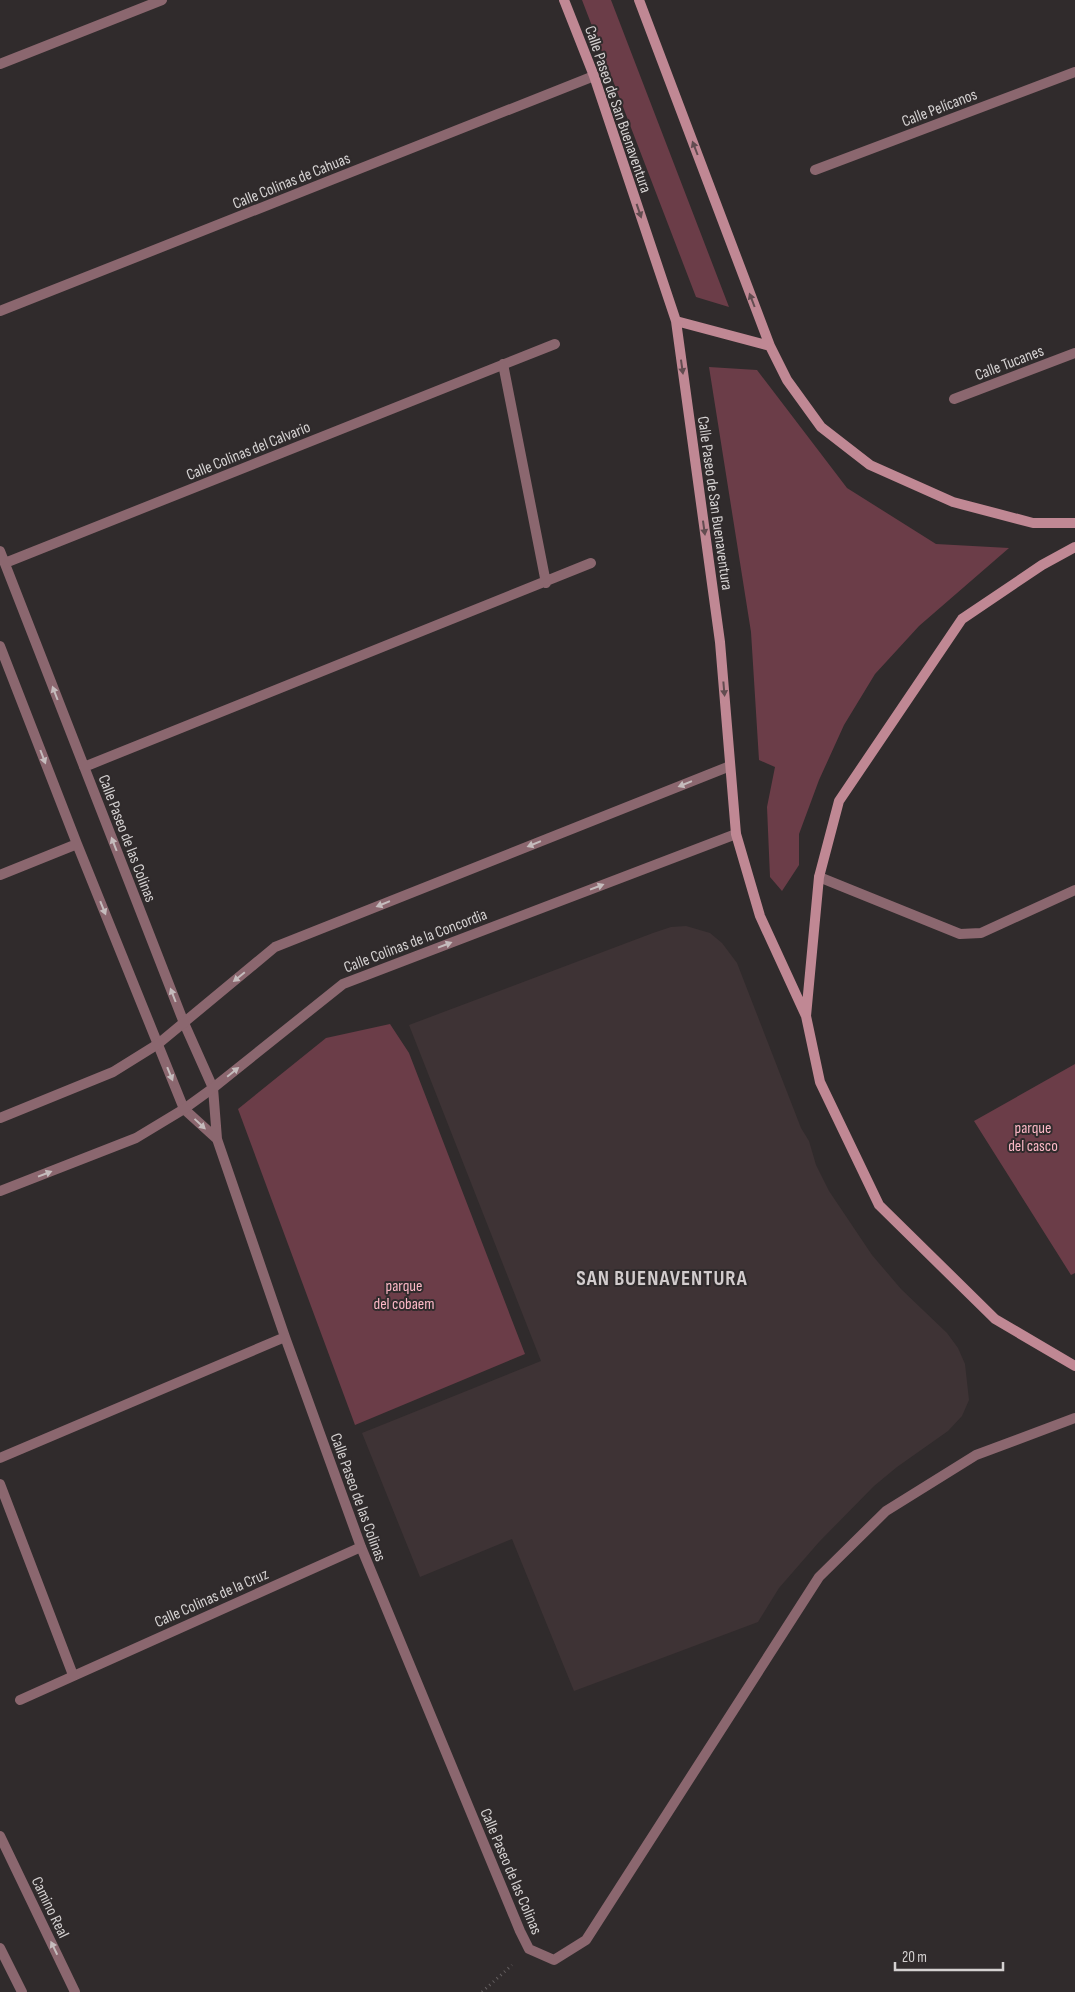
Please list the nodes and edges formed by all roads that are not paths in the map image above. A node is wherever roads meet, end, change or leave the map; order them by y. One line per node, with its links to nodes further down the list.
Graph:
1 (162, 0): 4 (street)
2 (564, 0): 6 (main road, Calle Paseo de San Buenaventura)
3 (639, 0): 11 (main road, one-way to 3)
4 (0, 64)
5 (1075, 72): 7 (street, Calle Pelícanos)
6 (594, 76): 8 (street, Calle Colinas de Cahuas); 9 (main road, Calle Paseo de San Buenaventura, one-way to 9)
7 (814, 170)
8 (0, 312)
9 (676, 321): 11 (main road); 22 (main road, Calle Paseo de San Buenaventura, one-way to 22)
10 (555, 344): 13 (street, Calle Colinas del Calvario)
11 (770, 346): 15 (main road)
12 (1075, 353): 14 (street, Calle Tucanes)
13 (503, 364): 18 (street, Calle Colinas del Calvario); 20 (street)
14 (954, 399)
15 (1075, 523)
16 (1075, 547): 27 (main road, Calle Paseo de San Buenaventura)
17 (0, 551): 18 (street, Calle Paseo de las Colinas)
18 (5, 563): 23 (street, Calle Paseo de las Colinas, one-way to 18)
19 (591, 563): 20 (street)
20 (546, 583): 23 (street)
21 (0, 646): 25 (street, Calle Paseo de las Colinas, one-way to 25)
22 (730, 766): 24 (main road, Calle Paseo de San Buenaventura); 30 (street, one-way to 30)
23 (84, 767): 30 (street, Calle Paseo de las Colinas, one-way to 23)
24 (736, 834): 29 (main road, Calle Paseo de San Buenaventura); 32 (street, Calle Colinas de la Concordia, one-way to 24)
25 (77, 844): 26 (street); 31 (street, Calle Paseo de las Colinas, one-way to 31)
26 (0, 875)
27 (819, 877): 28 (street); 29 (main road, Calle Paseo de San Buenaventura)
28 (1075, 890)
29 (806, 1016): 38 (main road, Calle Paseo de San Buenaventura)
30 (184, 1022): 31 (street); 32 (street, Calle Paseo de las Colinas)
31 (158, 1044): 33 (street, Calle Paseo de las Colinas, one-way to 33); 34 (street)
32 (213, 1088): 33 (street, Calle Colinas de la Concordia); 35 (street, Calle Paseo de las Colinas)
33 (184, 1109): 35 (street, Calle Paseo de las Colinas, one-way to 35); 36 (street, Calle Colinas de la Concordia, one-way to 33)
34 (0, 1118)
35 (216, 1139): 37 (street, Calle Paseo de las Colinas)
36 (0, 1192)
37 (285, 1336): 40 (street); 42 (street, Calle Paseo de las Colinas)
38 (1075, 1366)
39 (1075, 1418): 42 (street, Calle Paseo de las Colinas)
40 (0, 1458)
41 (0, 1484): 43 (street)
42 (361, 1547): 43 (street, Calle Colinas de la Cruz)
43 (73, 1675): 44 (street, Calle Colinas de la Cruz)
44 (20, 1700)
45 (0, 1836): 48 (street, Camino Real, one-way to 45)
46 (0, 1948): 47 (street)
47 (22, 1992)
48 (75, 1992)

